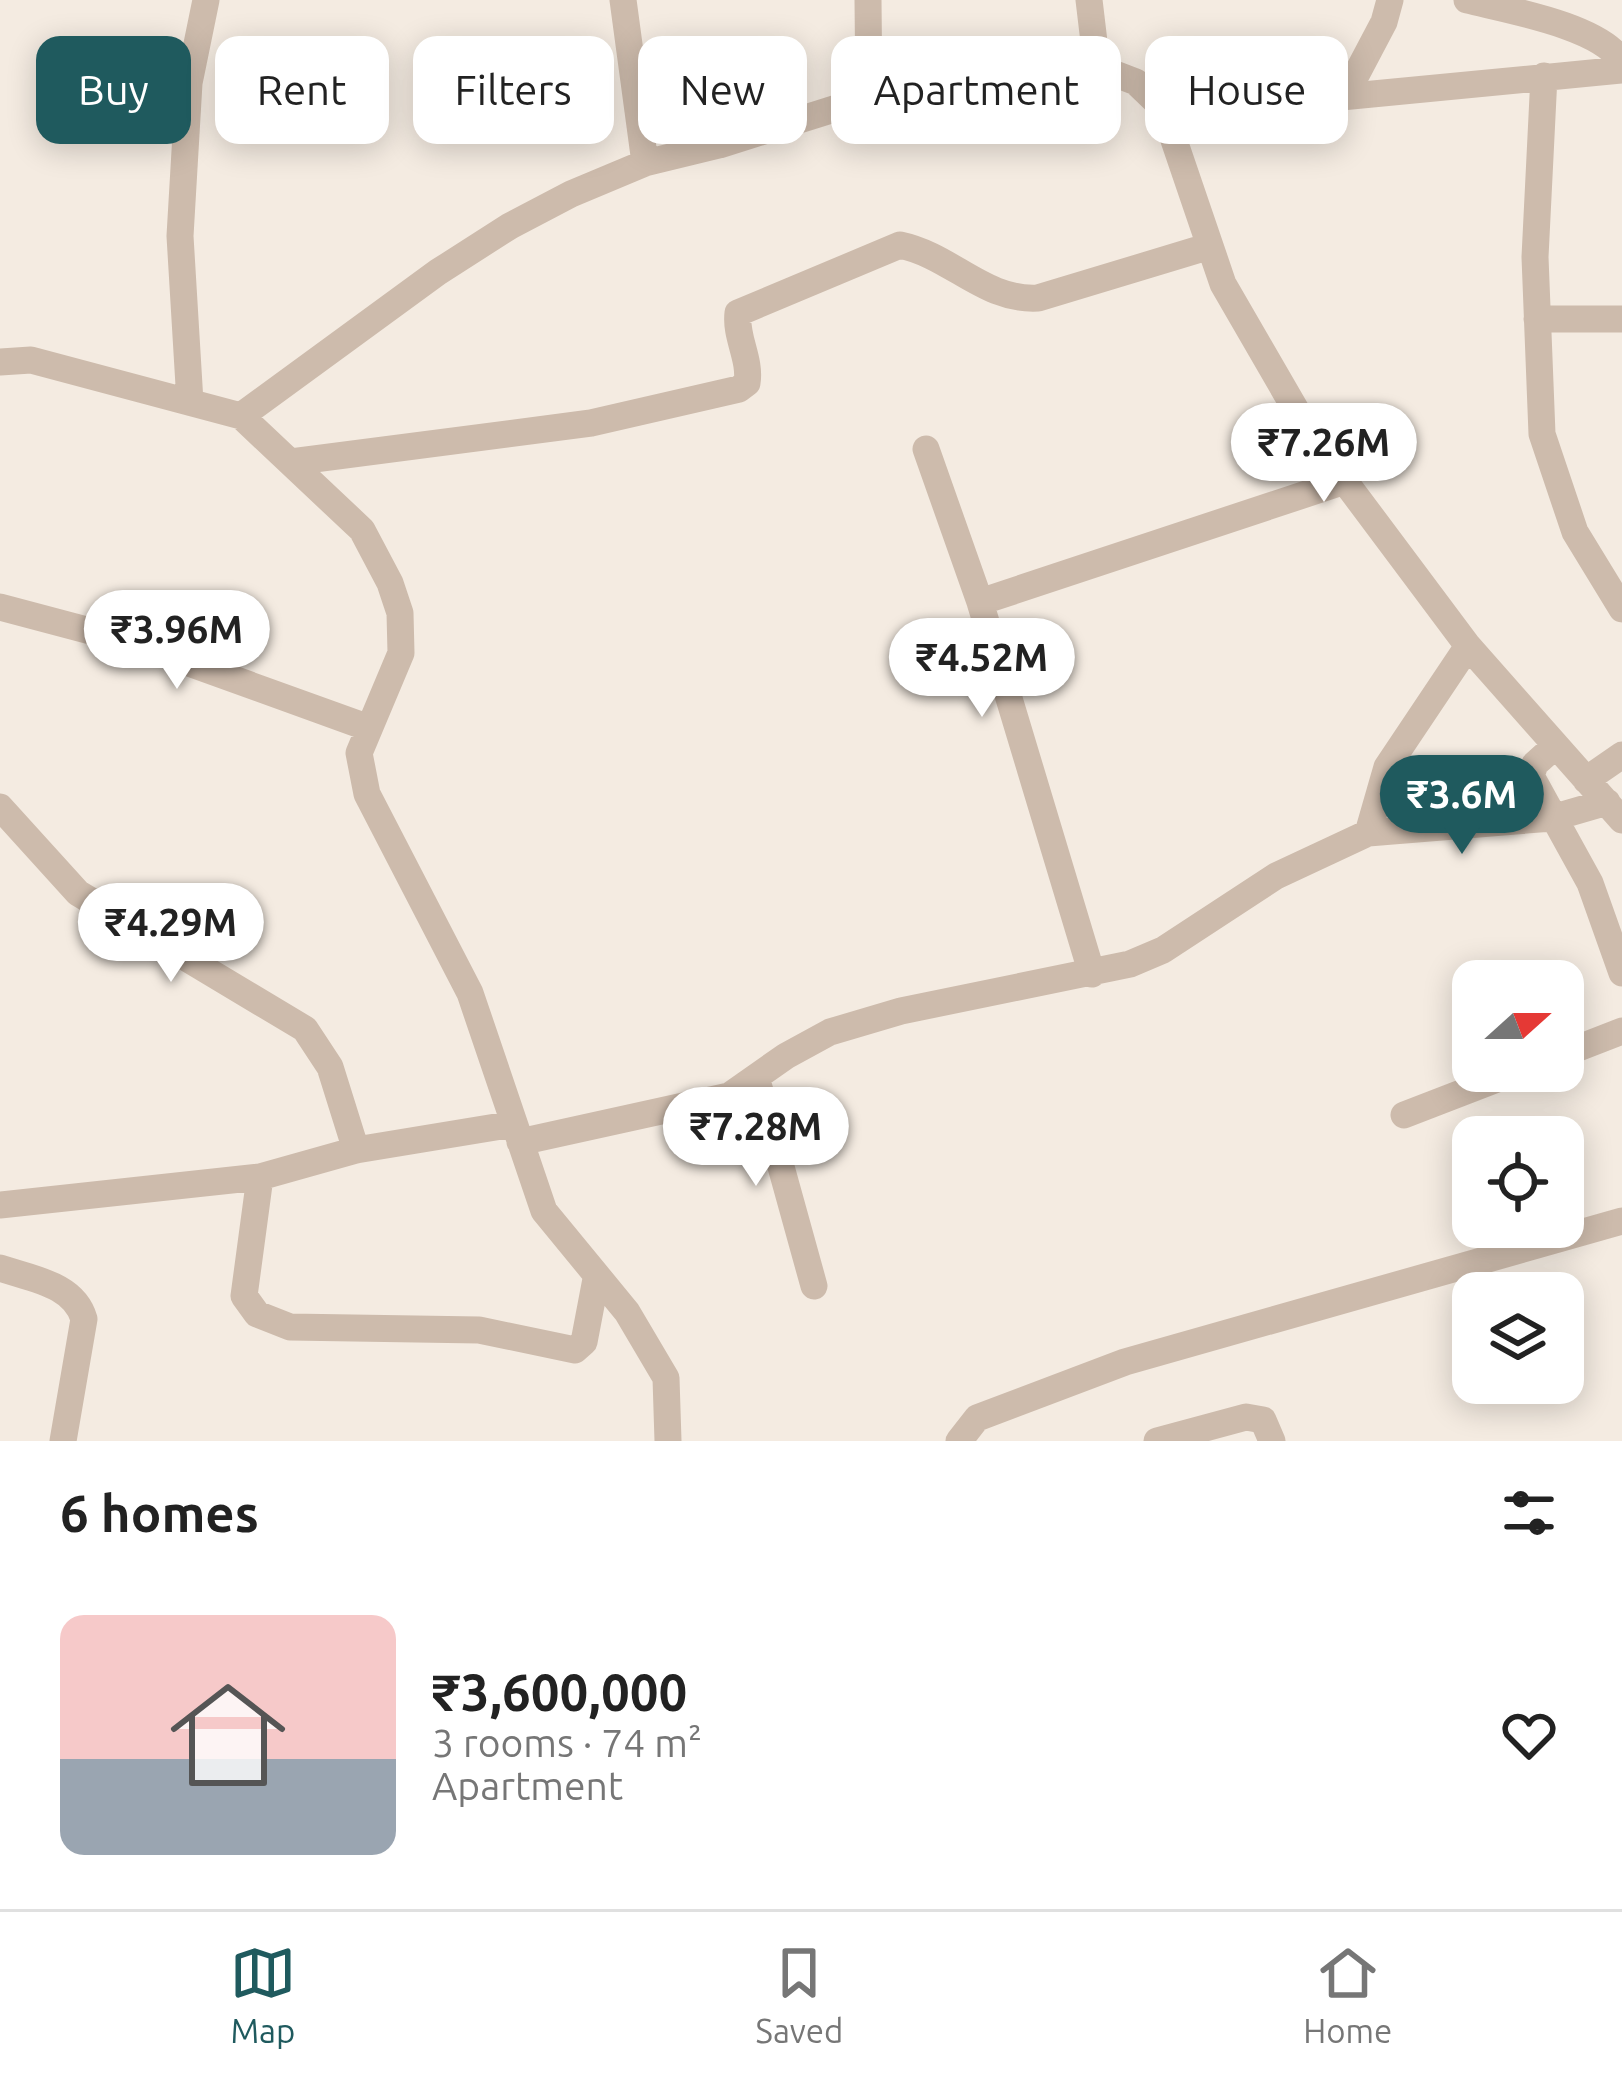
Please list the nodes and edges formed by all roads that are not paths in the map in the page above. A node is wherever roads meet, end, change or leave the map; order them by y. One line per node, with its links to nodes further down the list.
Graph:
1 (206, 0): 20 (street)
2 (623, 0): 15 (street)
3 (868, 0): 7 (street)
4 (1089, 0): 8 (street)
5 (1390, 0): 11 (street)
6 (1467, 0): 9 (street)
7 (868, 36)
8 (1093, 36)
9 (1622, 66): 10 (street)
10 (1544, 76): 12 (street); 17 (street)
11 (1348, 90)
12 (1348, 96)
13 (831, 110): 15 (street)
14 (1175, 144): 16 (street)
15 (645, 163): 21 (street)
16 (1210, 246): 23 (street); 24 (street)
17 (1538, 319): 18 (street); 27 (street)
18 (1622, 319)
19 (0, 362): 20 (street)
20 (190, 402): 21 (street)
21 (242, 416): 23 (street)
22 (926, 449): 25 (street)
23 (291, 462): 29 (street)
24 (1346, 482): 25 (street); 28 (street)
25 (980, 602): 38 (street)
26 (0, 607): 29 (street)
27 (1622, 609)
28 (1468, 646): 30 (street); 36 (street)
29 (369, 728): 44 (street)
30 (1555, 746): 32 (street); 35 (street)
31 (1622, 754): 32 (street)
32 (1586, 780): 34 (street)
33 (0, 807): 45 (street)
34 (1614, 811): 35 (street)
35 (1552, 818): 36 (street); 37 (street)
36 (1368, 832): 38 (street)
37 (1622, 973)
38 (1092, 974): 41 (street)
39 (1622, 1031): 40 (street)
40 (1584, 1046)
41 (757, 1079): 44 (street); 51 (street)
42 (1464, 1092): 43 (street)
43 (1404, 1115)
44 (517, 1133): 45 (street); 50 (street)
45 (356, 1150): 46 (street)
46 (260, 1177): 47 (street); 50 (street)
47 (0, 1205)
48 (1622, 1221): 54 (street)
49 (0, 1268): 52 (street)
50 (596, 1279): 53 (street)
51 (814, 1286)
52 (63, 1441)
53 (668, 1441)
54 (959, 1441)
55 (1157, 1441): 56 (street)
56 (1272, 1441)

